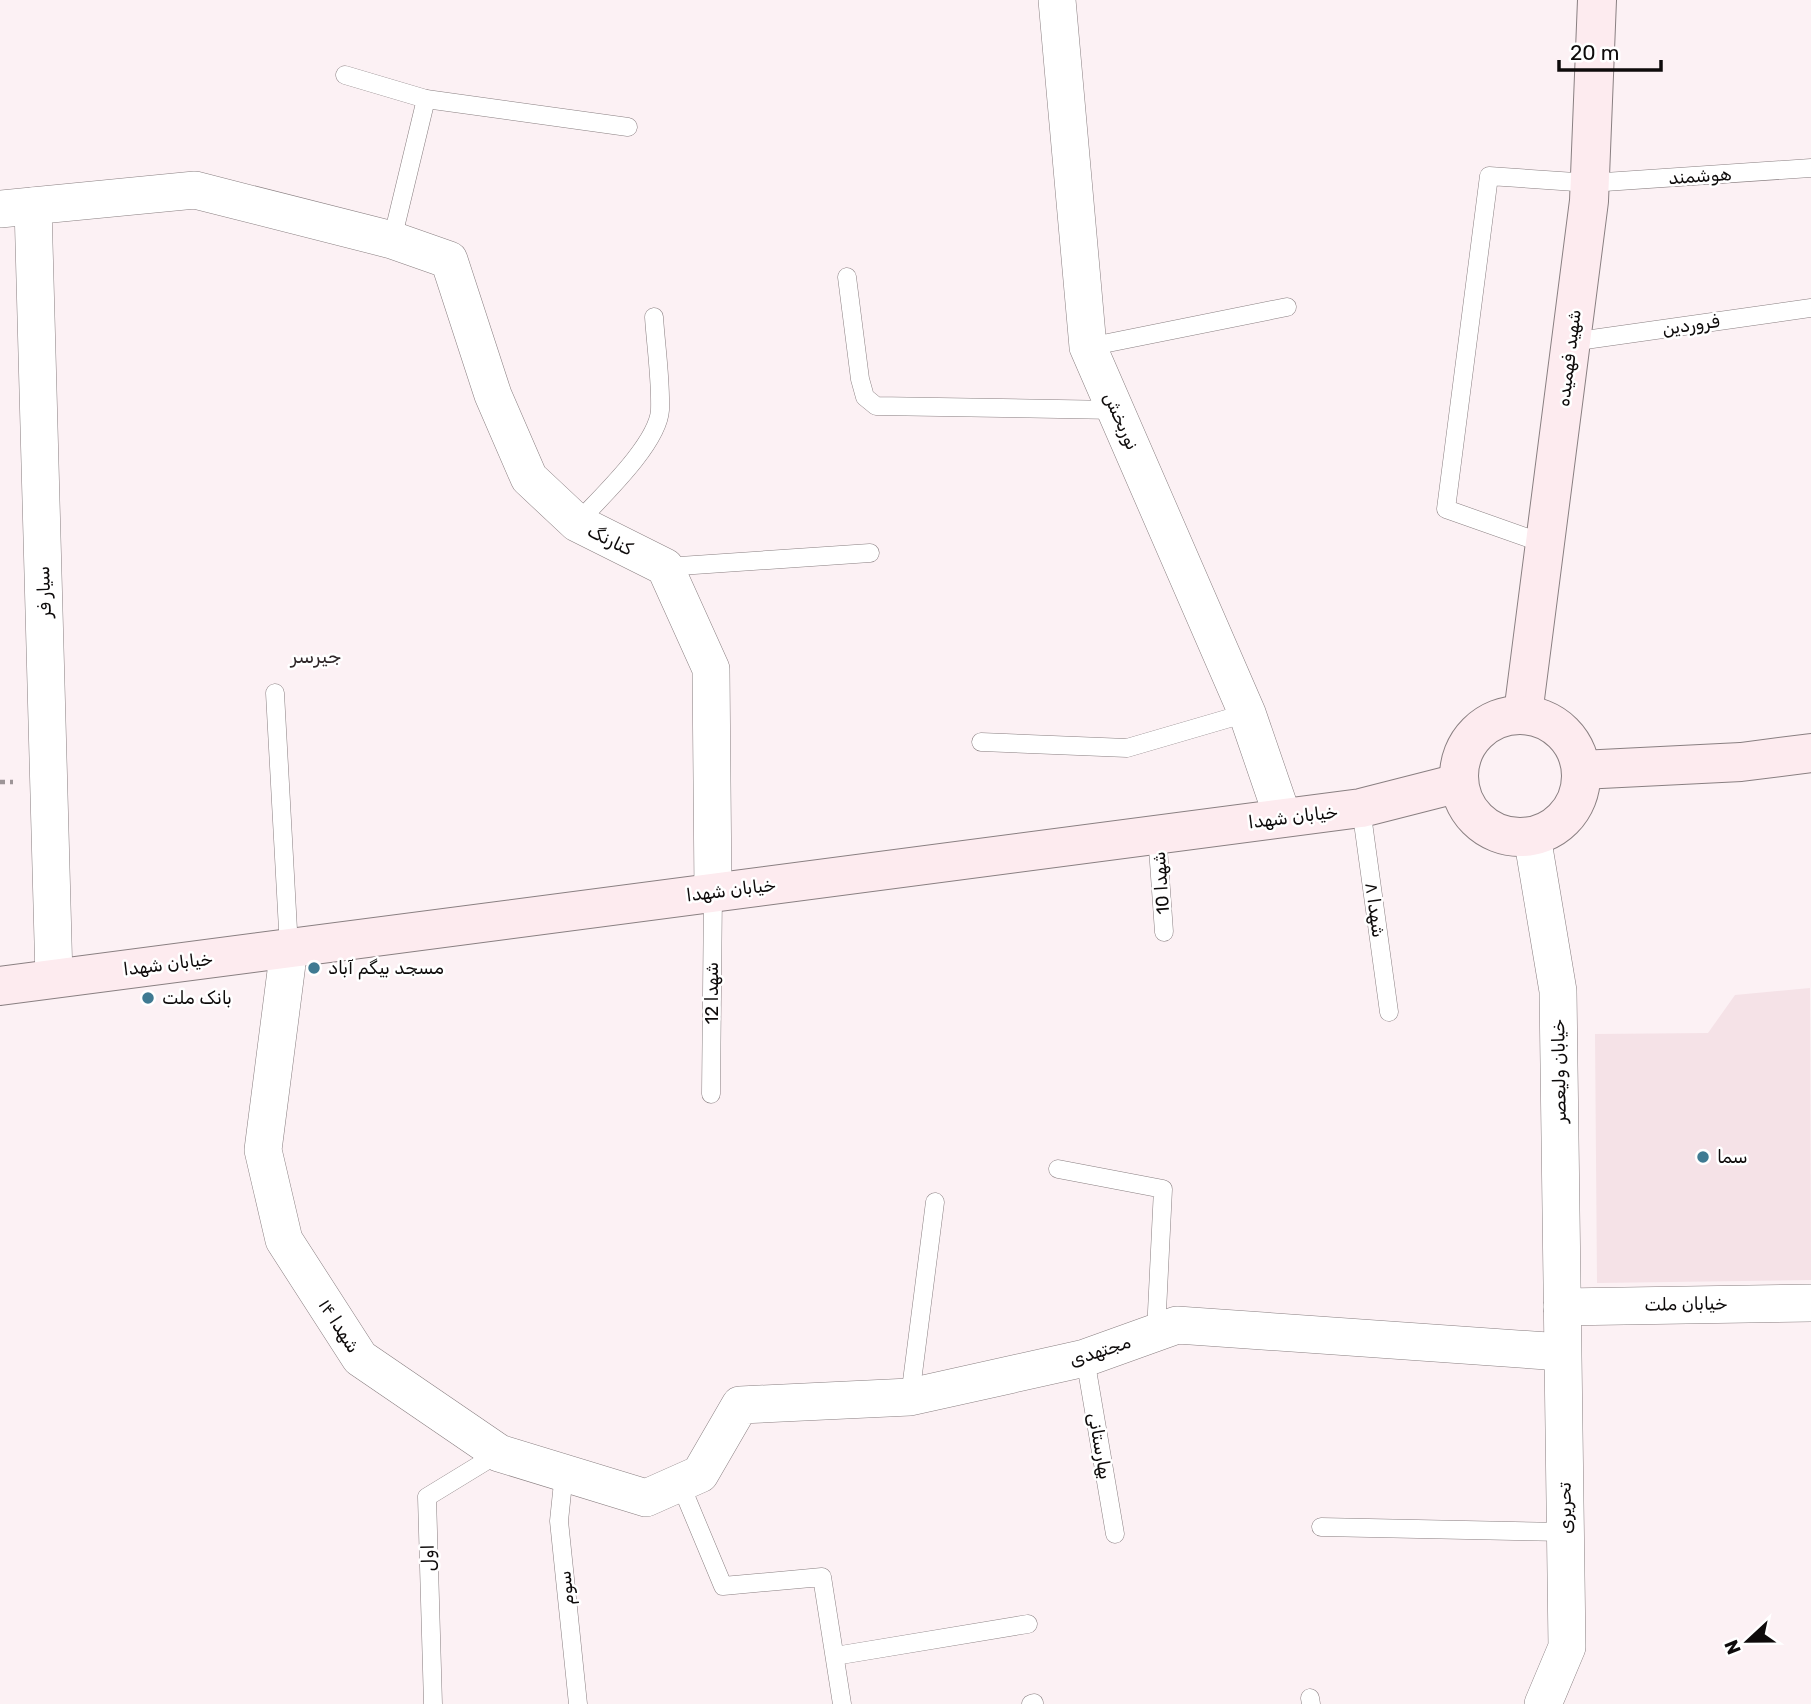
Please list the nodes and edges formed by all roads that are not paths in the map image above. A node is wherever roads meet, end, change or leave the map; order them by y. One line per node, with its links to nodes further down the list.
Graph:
1 (1058, 0): 15 (street, نوربخش)
2 (1597, 0): 7 (main road, شهید فهمیده)
3 (345, 75): 4 (lane)
4 (426, 99): 5 (lane); 9 (lane)
5 (628, 127)
6 (1811, 168): 7 (lane, هوشمند)
7 (1590, 183): 14 (main road, شهید فهمیده); 18 (lane, هوشمند)
8 (16, 208): 9 (street); 35 (street, سیار فر)
9 (392, 240): 17 (street, کنارنگ)
10 (847, 277): 16 (lane)
11 (1287, 307): 15 (lane)
12 (1811, 308): 14 (lane, فروردین)
13 (654, 317): 17 (lane)
14 (1571, 342): 18 (main road, شهید فهمیده)
15 (1088, 347): 16 (street, نوربخش)
16 (1116, 410): 22 (street, نوربخش)
17 (577, 523): 20 (street, کنارنگ)
18 (1545, 544): 23 (main road, شهید فهمیده)
19 (870, 552): 20 (lane)
20 (666, 567): 32 (street)
21 (275, 693): 34 (lane)
22 (1247, 713): 24 (lane); 29 (street, نوربخش)
23 (1522, 714): 26 (main road); 27 (main road)
24 (981, 742)
25 (1811, 753): 26 (main road)
26 (1581, 770): 31 (main road)
27 (1459, 783): 28 (main road, خیابان شهدا); 31 (main road)
28 (1361, 808): 29 (main road, خیابان شهدا); 37 (lane, شهدا ۸)
29 (1283, 818): 30 (main road, خیابان شهدا)
30 (1157, 834): 32 (main road, خیابان شهدا); 33 (lane, شهدا 10)
31 (1532, 836): 42 (street, خیابان ولیعصر)
32 (713, 892): 34 (main road, خیابان شهدا); 38 (lane, شهدا 12)
33 (1164, 932)
34 (289, 948): 35 (main road, خیابان شهدا); 47 (street, شهدا ۱۴)
35 (54, 978): 36 (main road, خیابان شهدا)
36 (0, 986)
37 (1389, 1012)
38 (711, 1094)
39 (1058, 1169): 43 (lane)
40 (935, 1202): 46 (lane)
41 (1811, 1303): 42 (street, خیابان ملت)
42 (1562, 1307): 44 (street, تحریری)
43 (1156, 1332): 44 (street, مجتهدی); 45 (street, مجتهدی)
44 (1562, 1352): 51 (street, تحریری)
45 (1085, 1357): 46 (street, مجتهدی); 52 (lane, بهارستانی)
46 (910, 1398): 49 (street, مجتهدی)
47 (499, 1453): 48 (street, شهدا ۱۴); 55 (lane, اول)
48 (564, 1473): 49 (street, شهدا ۱۴); 56 (lane, سوم)
49 (680, 1483): 54 (lane)
50 (1321, 1527): 51 (lane)
51 (1565, 1531): 58 (street, تحریری)
52 (1115, 1534)
53 (1028, 1624): 54 (lane)
54 (835, 1656): 57 (lane)
55 (433, 1704)
56 (578, 1704)
57 (842, 1704)
58 (1543, 1704)

